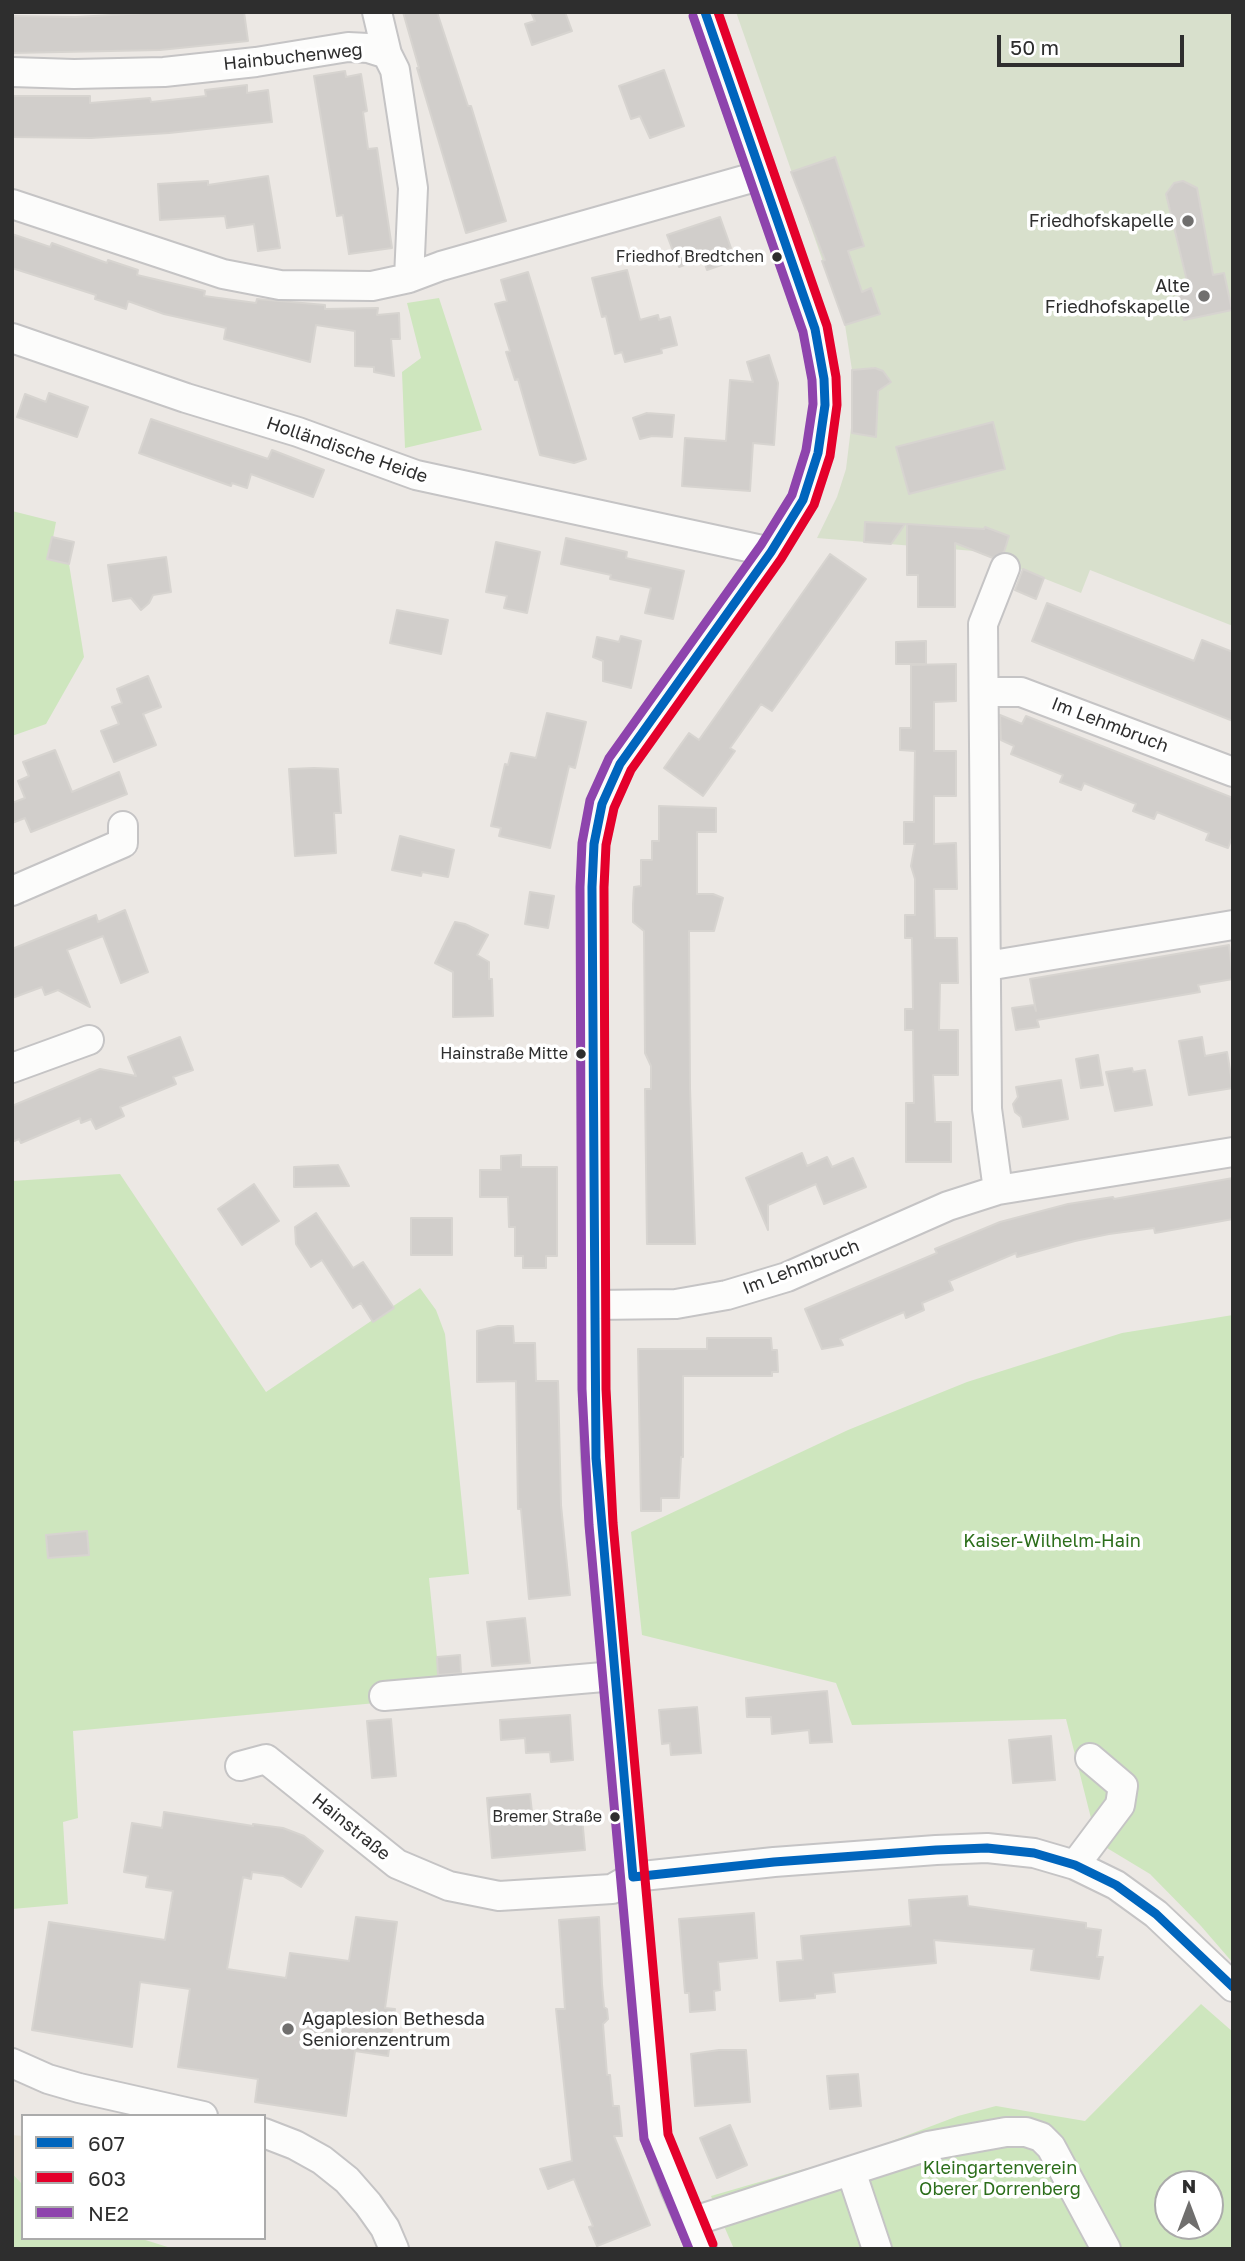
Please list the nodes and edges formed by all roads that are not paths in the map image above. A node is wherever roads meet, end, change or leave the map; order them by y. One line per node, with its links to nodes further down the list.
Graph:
1 (377, 12): 3 (street)
2 (705, 12): 5 (street)
3 (387, 54): 4 (street, Hainbuchenweg); 7 (street, Hainbuchenweg)
4 (12, 72)
5 (762, 175): 7 (street); 9 (street)
6 (12, 204): 7 (street)
7 (410, 278)
8 (12, 338): 9 (street, Holländische Heide)
9 (771, 552): 21 (street)
10 (1005, 568): 11 (street)
11 (984, 692): 12 (street, Im Lehmbruch); 16 (street)
12 (1233, 772)
13 (123, 826): 14 (street)
14 (12, 891)
15 (1233, 925): 16 (street)
16 (987, 966): 20 (street)
17 (89, 1040): 18 (street)
18 (12, 1068)
19 (1233, 1152): 20 (street, Im Lehmbruch)
20 (998, 1190): 21 (street, Im Lehmbruch)
21 (594, 1305): 22 (street)
22 (615, 1676): 23 (street); 27 (street)
23 (384, 1696)
24 (1090, 1758): 26 (street)
25 (240, 1766): 27 (street, Hainstraße)
26 (1074, 1865): 27 (street); 28 (street)
27 (633, 1877): 33 (street)
28 (1233, 1987)
29 (12, 2063): 30 (street)
30 (194, 2114)
31 (266, 2134): 34 (street)
32 (852, 2171): 33 (street); 36 (street); 37 (street)
33 (691, 2222): 35 (street)
34 (394, 2249)
35 (702, 2249)
36 (877, 2249)
37 (1106, 2249)

